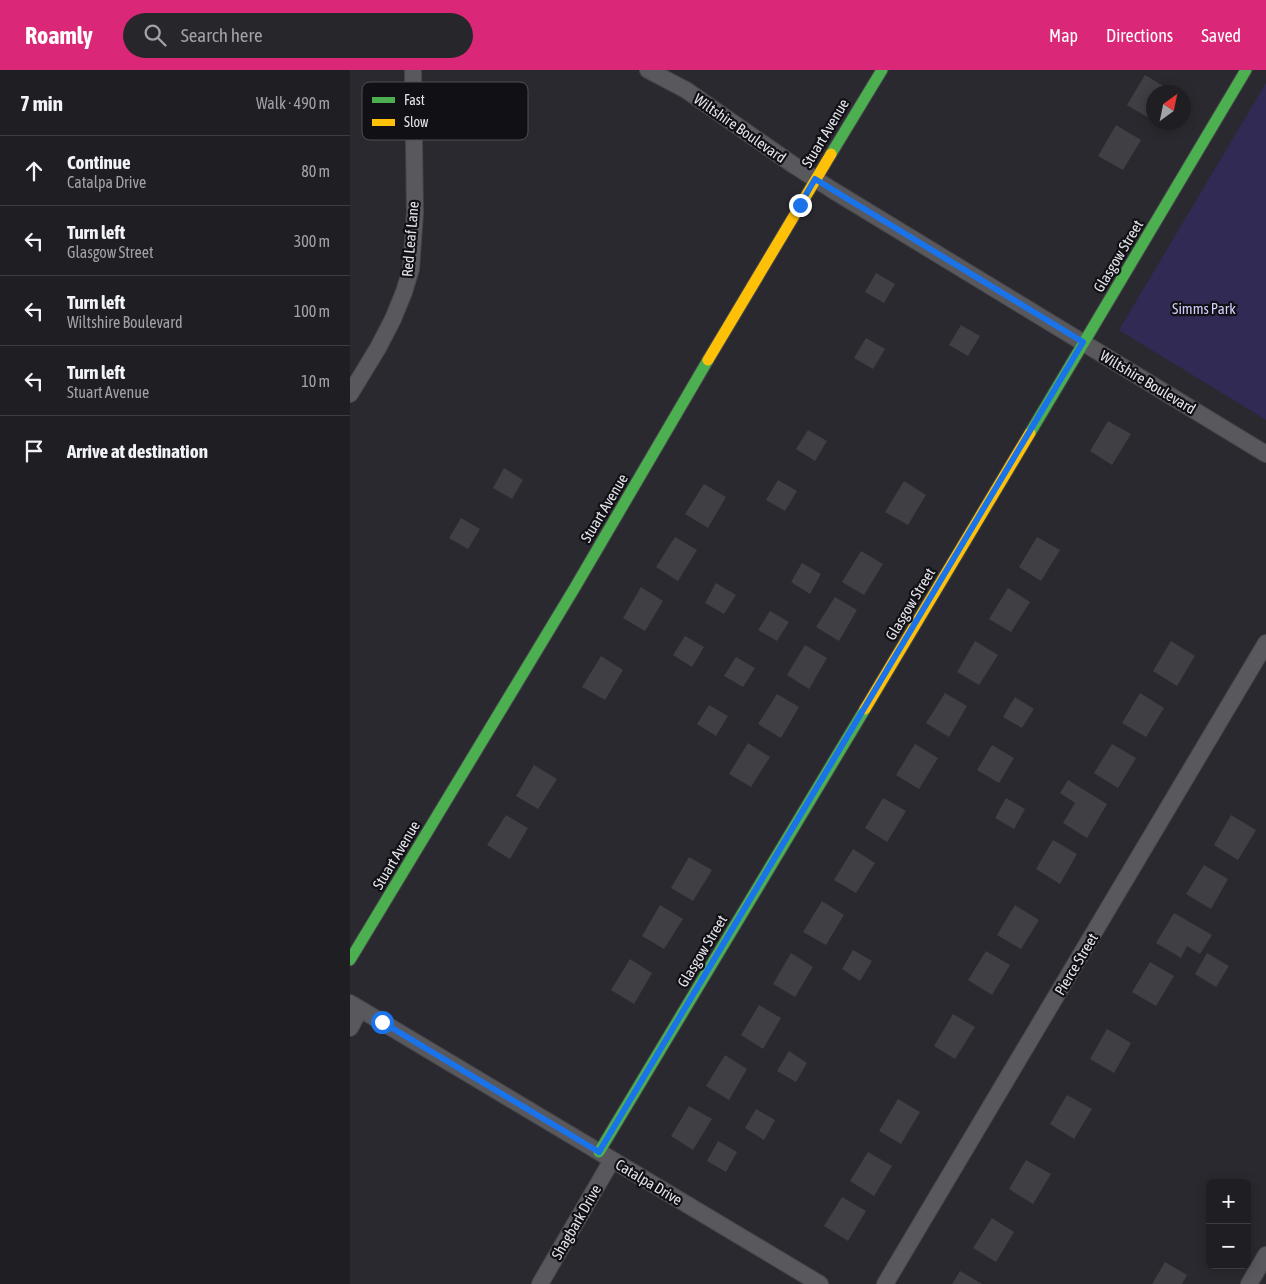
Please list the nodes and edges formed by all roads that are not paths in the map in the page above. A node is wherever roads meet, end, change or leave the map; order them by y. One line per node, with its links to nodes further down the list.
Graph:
1 (648, 70): 5 (street, Wiltshire Boulevard)
2 (882, 70): 5 (street, Stuart Avenue)
3 (1246, 70): 6 (street, Glasgow Street)
4 (414, 140): 7 (street, Red Leaf Lane)
5 (815, 179): 6 (street, Wiltshire Boulevard); 10 (street, Stuart Avenue)
6 (1083, 342): 8 (street, Wiltshire Boulevard); 13 (street, Glasgow Street)
7 (350, 394)
8 (1266, 454)
9 (1266, 643): 17 (street, Pierce Street)
10 (350, 960)
11 (355, 1006): 12 (street); 13 (street, Catalpa Drive)
12 (350, 1028)
13 (606, 1156): 15 (street, Shagbark Drive); 16 (street, Catalpa Drive)
14 (1266, 1255): 18 (street)
15 (540, 1284)
16 (820, 1284)
17 (885, 1284)
18 (1249, 1284)

